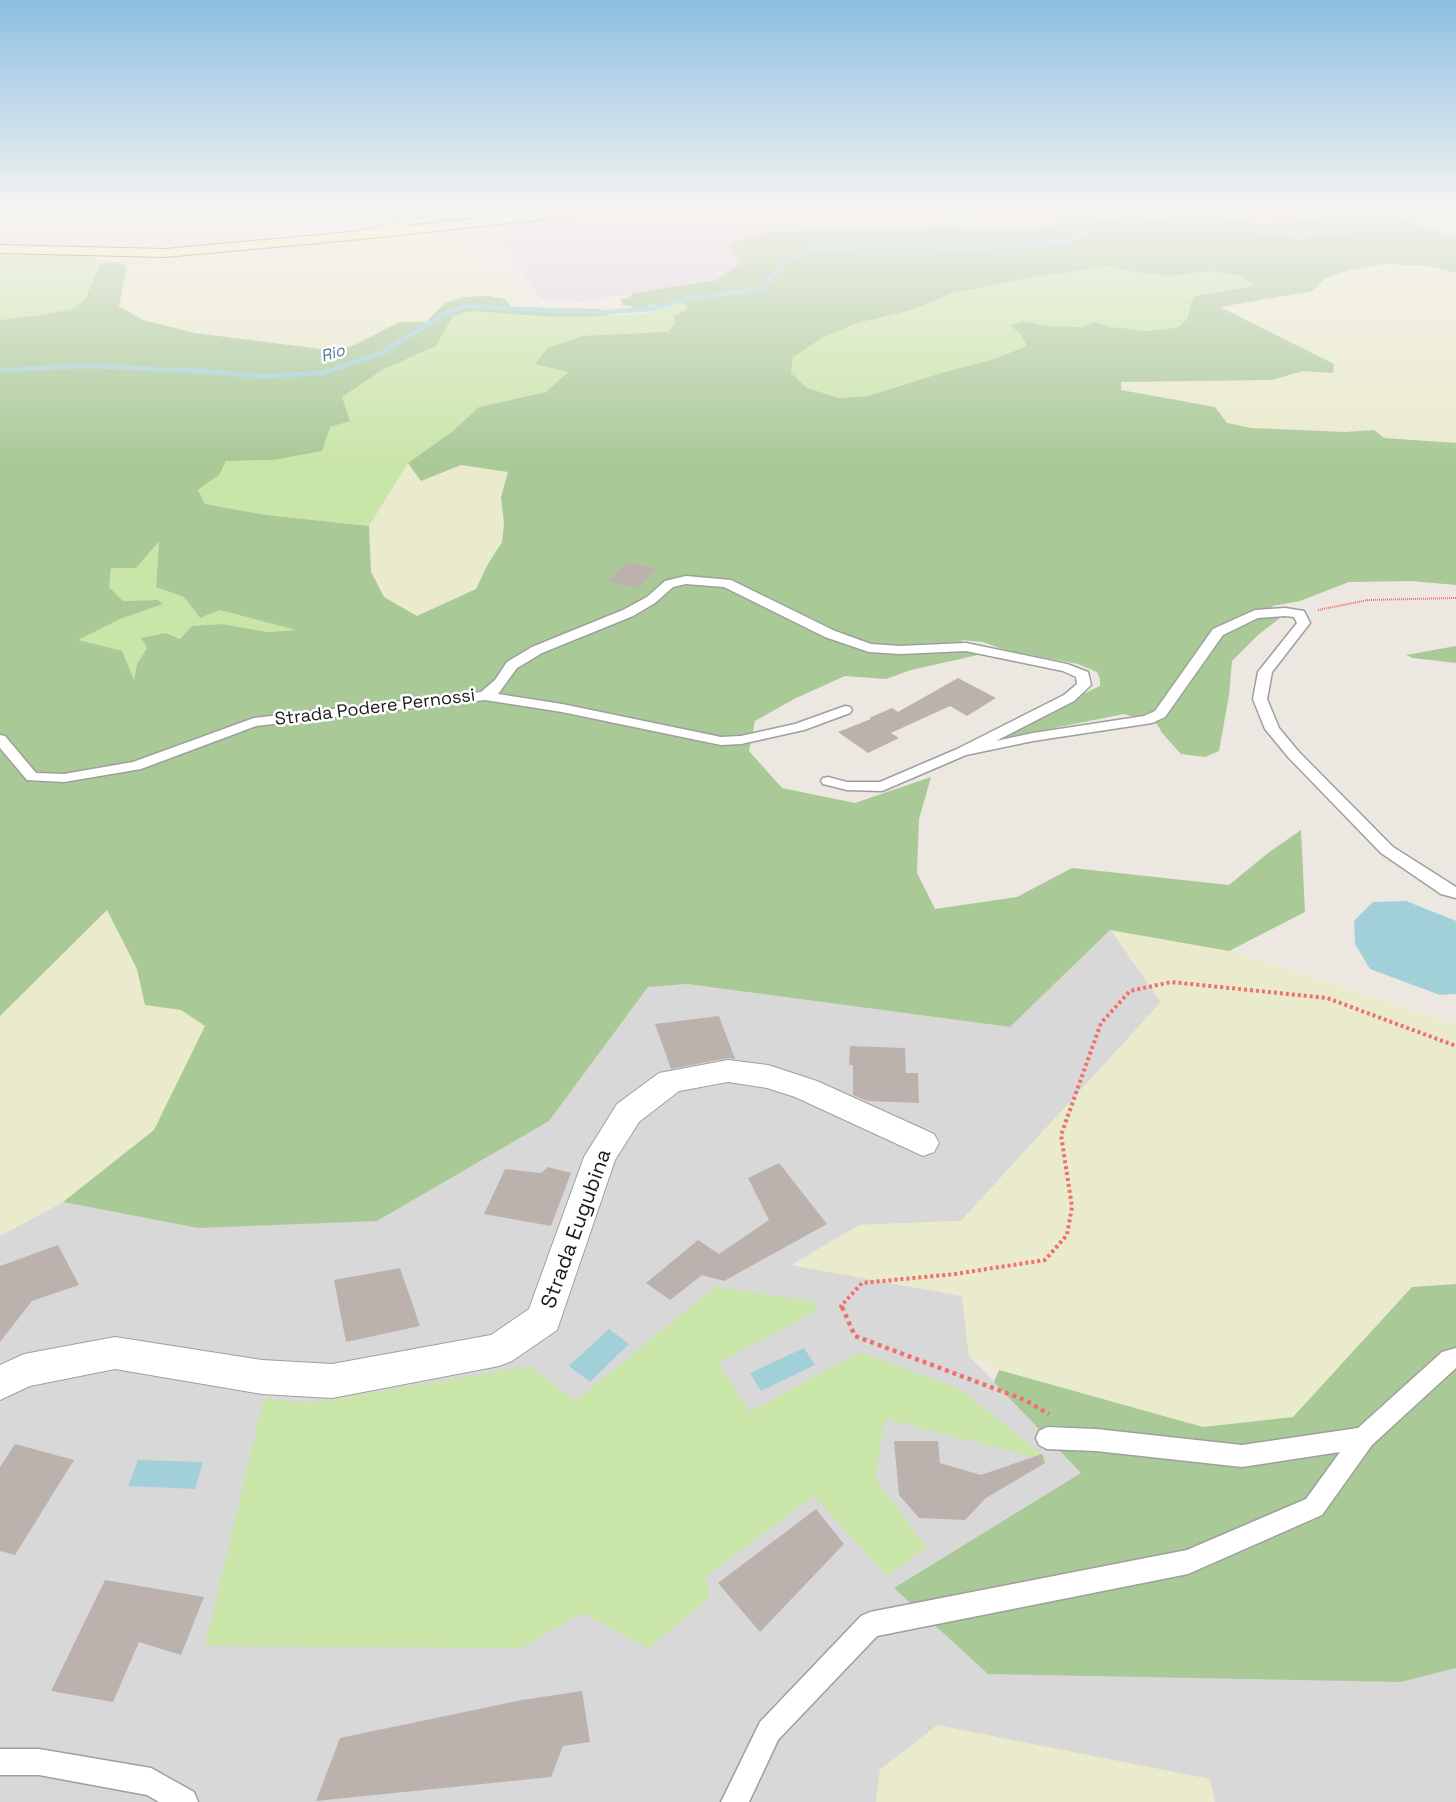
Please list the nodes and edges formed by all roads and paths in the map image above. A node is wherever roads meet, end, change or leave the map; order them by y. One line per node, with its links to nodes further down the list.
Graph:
1 (1456, 598): 2 (path)
2 (1299, 614): 6 (lane); 8 (lane)
3 (485, 696): 4 (lane); 5 (lane, Strada Podere Pernossi); 6 (lane, Strada Podere Pernossi)
4 (845, 710)
5 (0, 740)
6 (962, 752): 7 (lane)
7 (828, 781)
8 (1456, 893)
9 (1456, 1046): 13 (path)
10 (923, 1144): 12 (street, Strada Eugubina)
11 (1456, 1358): 15 (lane)
12 (0, 1383)
13 (1057, 1418)
14 (1047, 1438): 15 (lane)
15 (1364, 1438): 18 (lane)
16 (0, 1762): 17 (lane)
17 (184, 1802)
18 (735, 1802)

